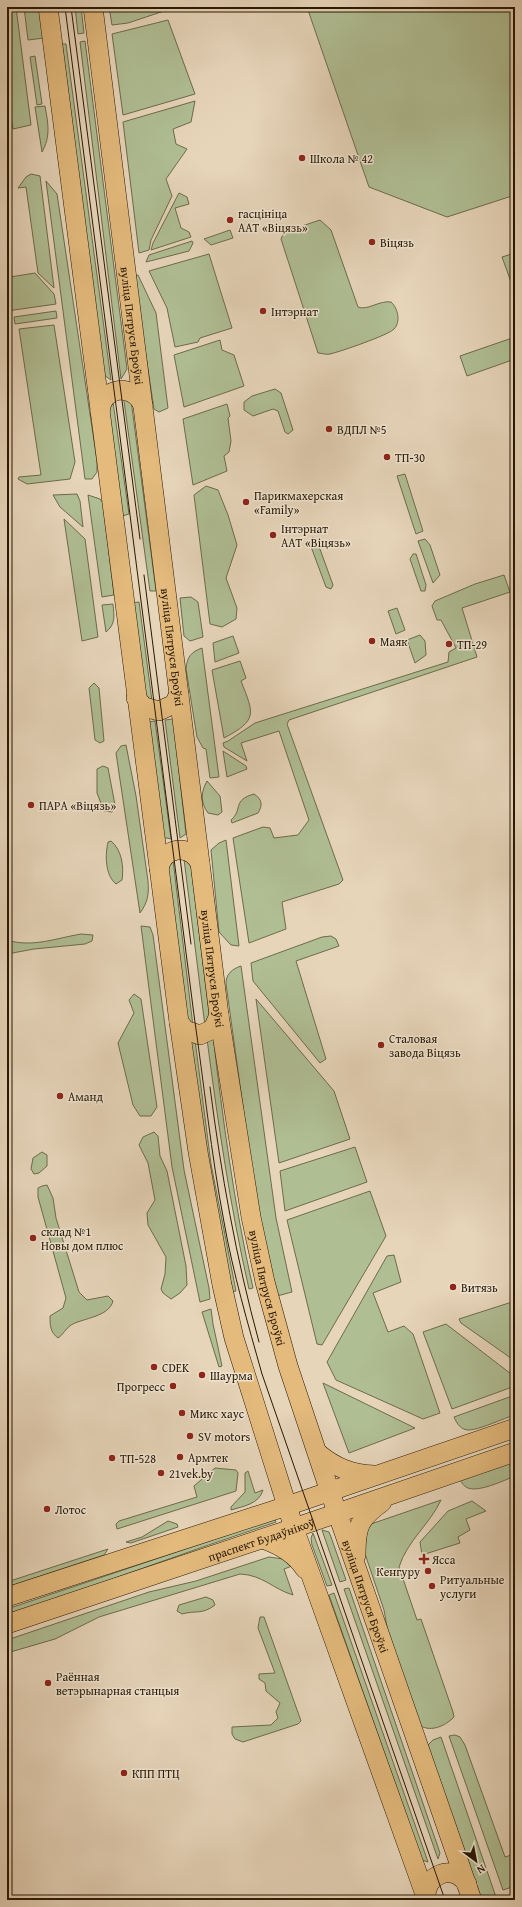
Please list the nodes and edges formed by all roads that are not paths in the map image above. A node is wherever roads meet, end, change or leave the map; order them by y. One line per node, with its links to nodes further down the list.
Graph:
1 (48, 7): 4 (main road)
2 (93, 7): 3 (main road, вуліца Пятруся Броўкі)
3 (138, 367): 4 (main road); 5 (main road, вуліца Пятруся Броўкі)
4 (95, 373): 6 (main road)
5 (142, 405): 6 (main road); 7 (main road, вуліца Пятруся Броўкі)
6 (100, 412): 8 (main road)
7 (179, 694): 8 (main road); 9 (main road, вуліца Пятруся Броўкі)
8 (136, 698): 10 (main road)
9 (200, 863): 10 (main road); 11 (main road, вуліца Пятруся Броўкі)
10 (159, 868): 12 (main road)
11 (219, 1015): 12 (main road); 15 (main road, вуліца Пятруся Броўкі)
12 (179, 1022): 16 (main road)
13 (515, 1428): 17 (main road, праспект Будаўнікоў)
14 (515, 1452): 19 (main road, праспект Будаўнікоў)
15 (319, 1454): 17 (main road); 18 (main road, вуліца Пятруся Броўкі)
16 (277, 1474): 20 (main road); 22 (main road)
17 (379, 1475): 18 (main road, праспект Будаўнікоў)
18 (330, 1492): 20 (main road, праспект Будаўнікоў); 21 (main road, вуліца Пятруся Броўкі)
19 (391, 1495): 21 (main road, праспект Будаўнікоў); 25 (main road)
20 (287, 1506): 22 (main road, праспект Будаўнікоў); 23 (main road)
21 (337, 1513): 23 (main road, праспект Будаўнікоў); 25 (main road, вуліца Пятруся Броўкі)
22 (253, 1517): 27 (main road, праспект Будаўнікоў)
23 (294, 1528): 24 (main road, праспект Будаўнікоў); 26 (main road)
24 (263, 1539): 26 (main road); 28 (main road, праспект Будаўнікоў)
25 (357, 1567): 29 (main road, вуліца Пятруся Броўкі)
26 (314, 1584): 30 (main road)
27 (7, 1597)
28 (7, 1624)
29 (451, 1841): 30 (main road); 31 (main road, вуліца Пятруся Броўкі)
30 (411, 1854): 32 (main road)
31 (469, 1892): 32 (main road)
32 (427, 1899)

